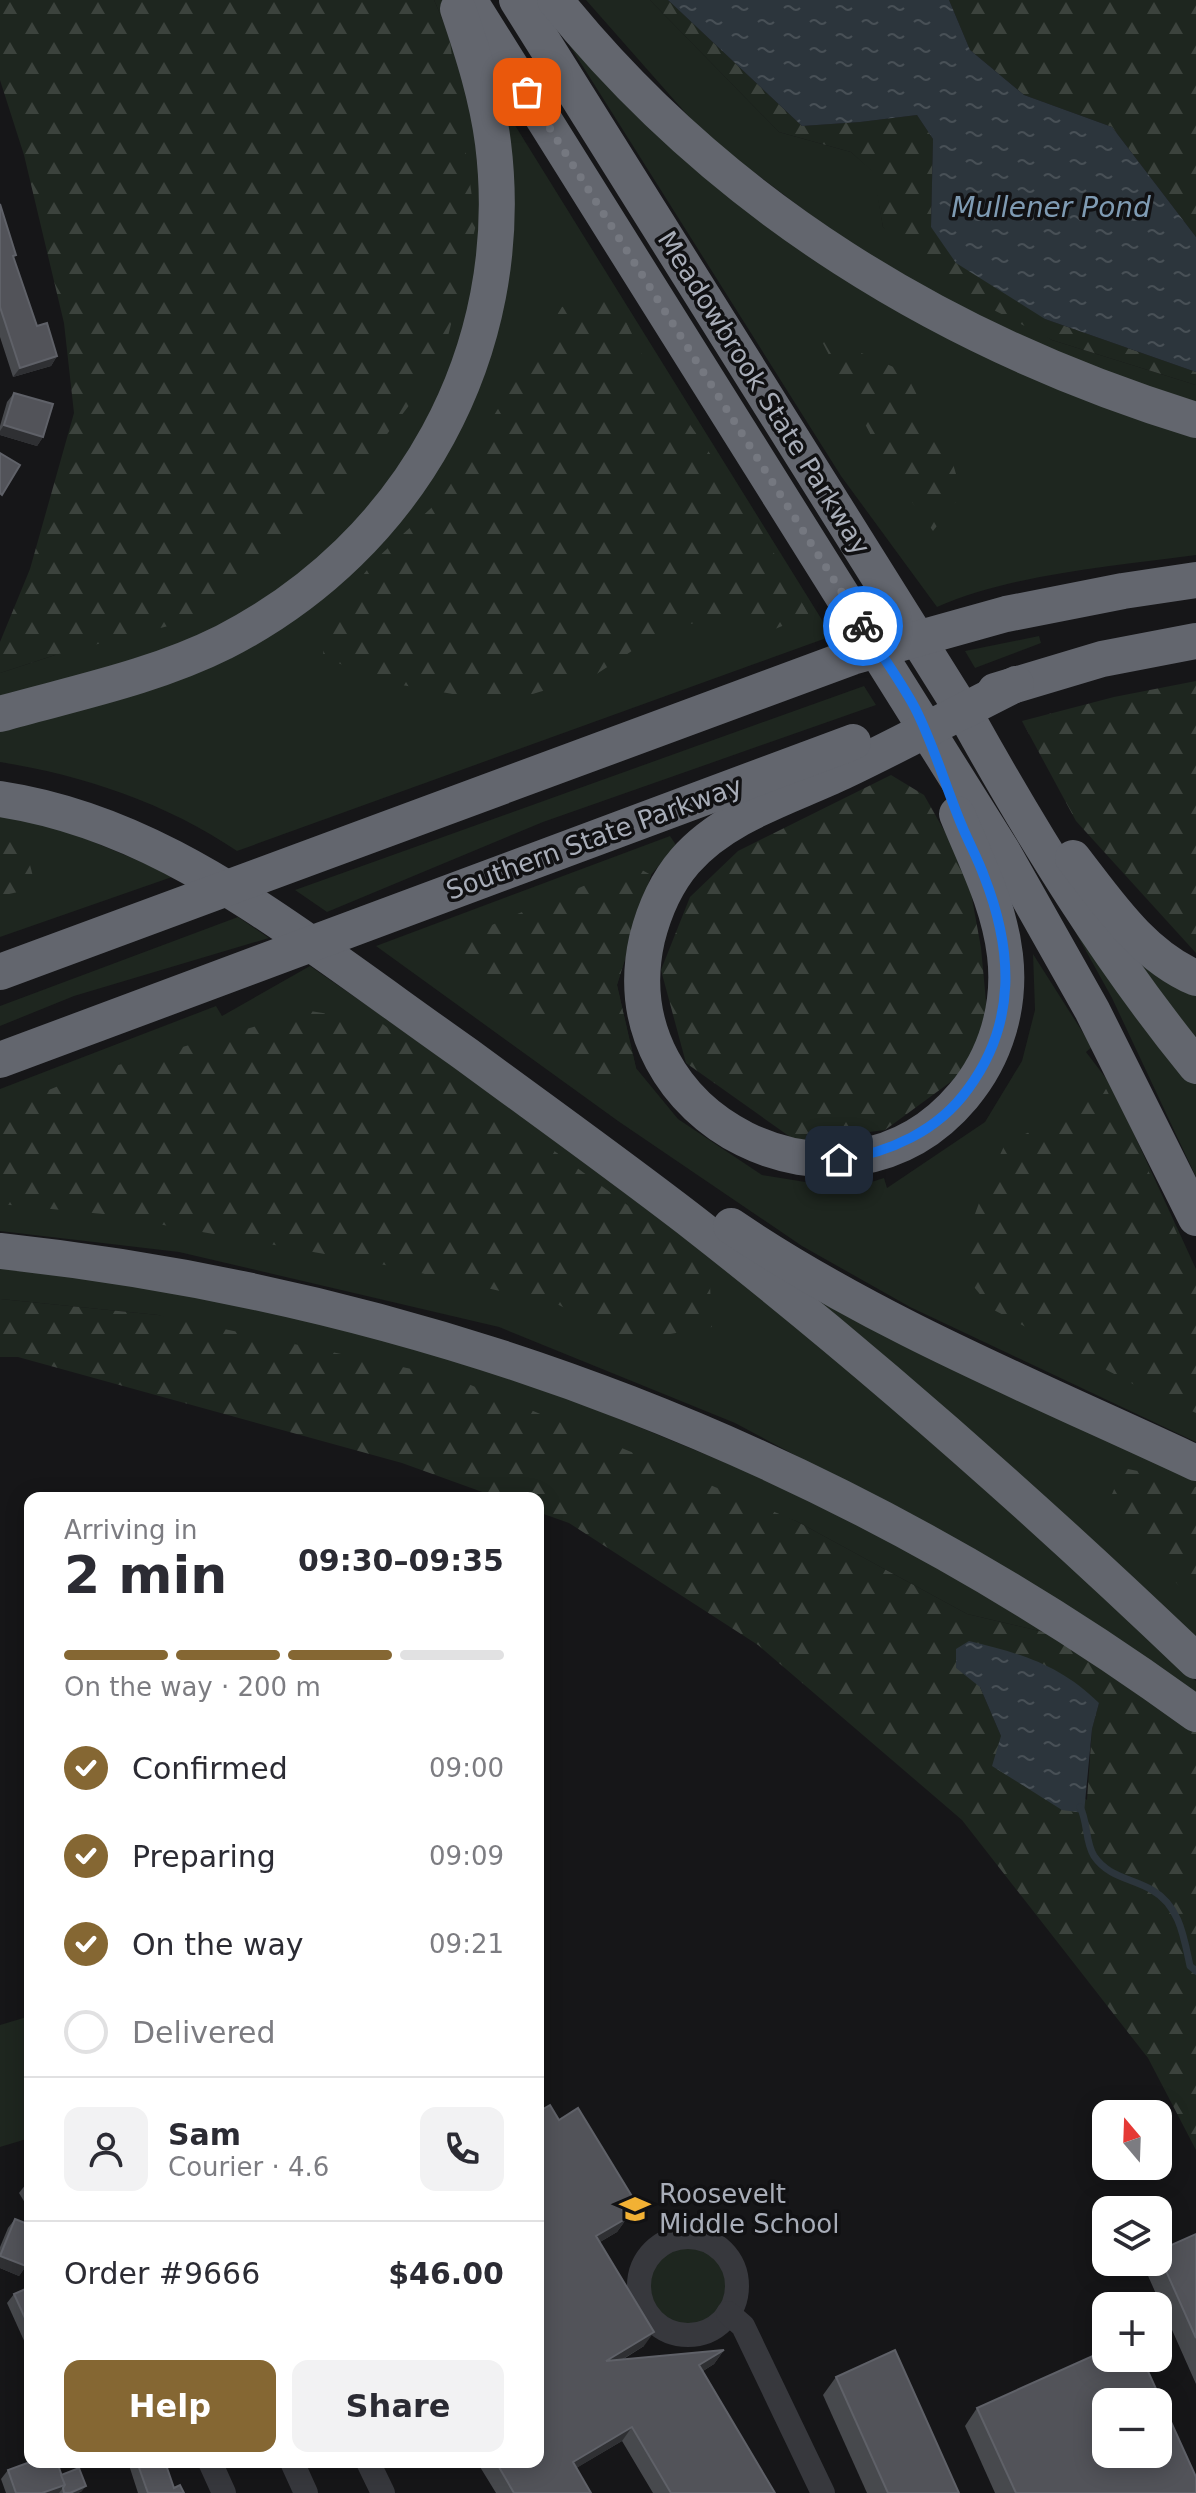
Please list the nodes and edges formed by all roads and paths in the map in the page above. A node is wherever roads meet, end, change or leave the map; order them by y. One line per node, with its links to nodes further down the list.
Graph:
1 (455, 0): 9 (highway)
2 (469, 0): 13 (highway, Meadowbrook State Parkway)
3 (517, 0): 10 (highway, Meadowbrook State Parkway)
4 (555, 0): 5 (highway)
5 (1196, 420)
6 (1196, 580): 15 (highway)
7 (1196, 641): 8 (highway, Southern State Parkway)
8 (1016, 684): 13 (highway); 20 (highway, Southern State Parkway)
9 (0, 714)
10 (969, 721): 18 (highway); 21 (highway, Meadowbrook State Parkway)
11 (0, 780): 14 (highway)
12 (0, 799): 14 (highway)
13 (973, 825): 22 (highway, Meadowbrook State Parkway)
14 (179, 850): 19 (highway)
15 (100, 936): 16 (highway); 17 (highway)
16 (0, 957)
17 (0, 972)
18 (1196, 978)
19 (409, 1003): 24 (highway); 25 (highway)
20 (0, 1060)
21 (1196, 1066)
22 (1196, 1218)
23 (0, 1251): 26 (highway)
24 (1196, 1463)
25 (1196, 1661)
26 (1196, 1714)
27 (728, 2313): 27 (street); 34 (street)
28 (213, 2468): 31 (street)
29 (295, 2468): 32 (street)
30 (371, 2468): 33 (street)
31 (224, 2493)
32 (306, 2493)
33 (383, 2493)
34 (823, 2493)

